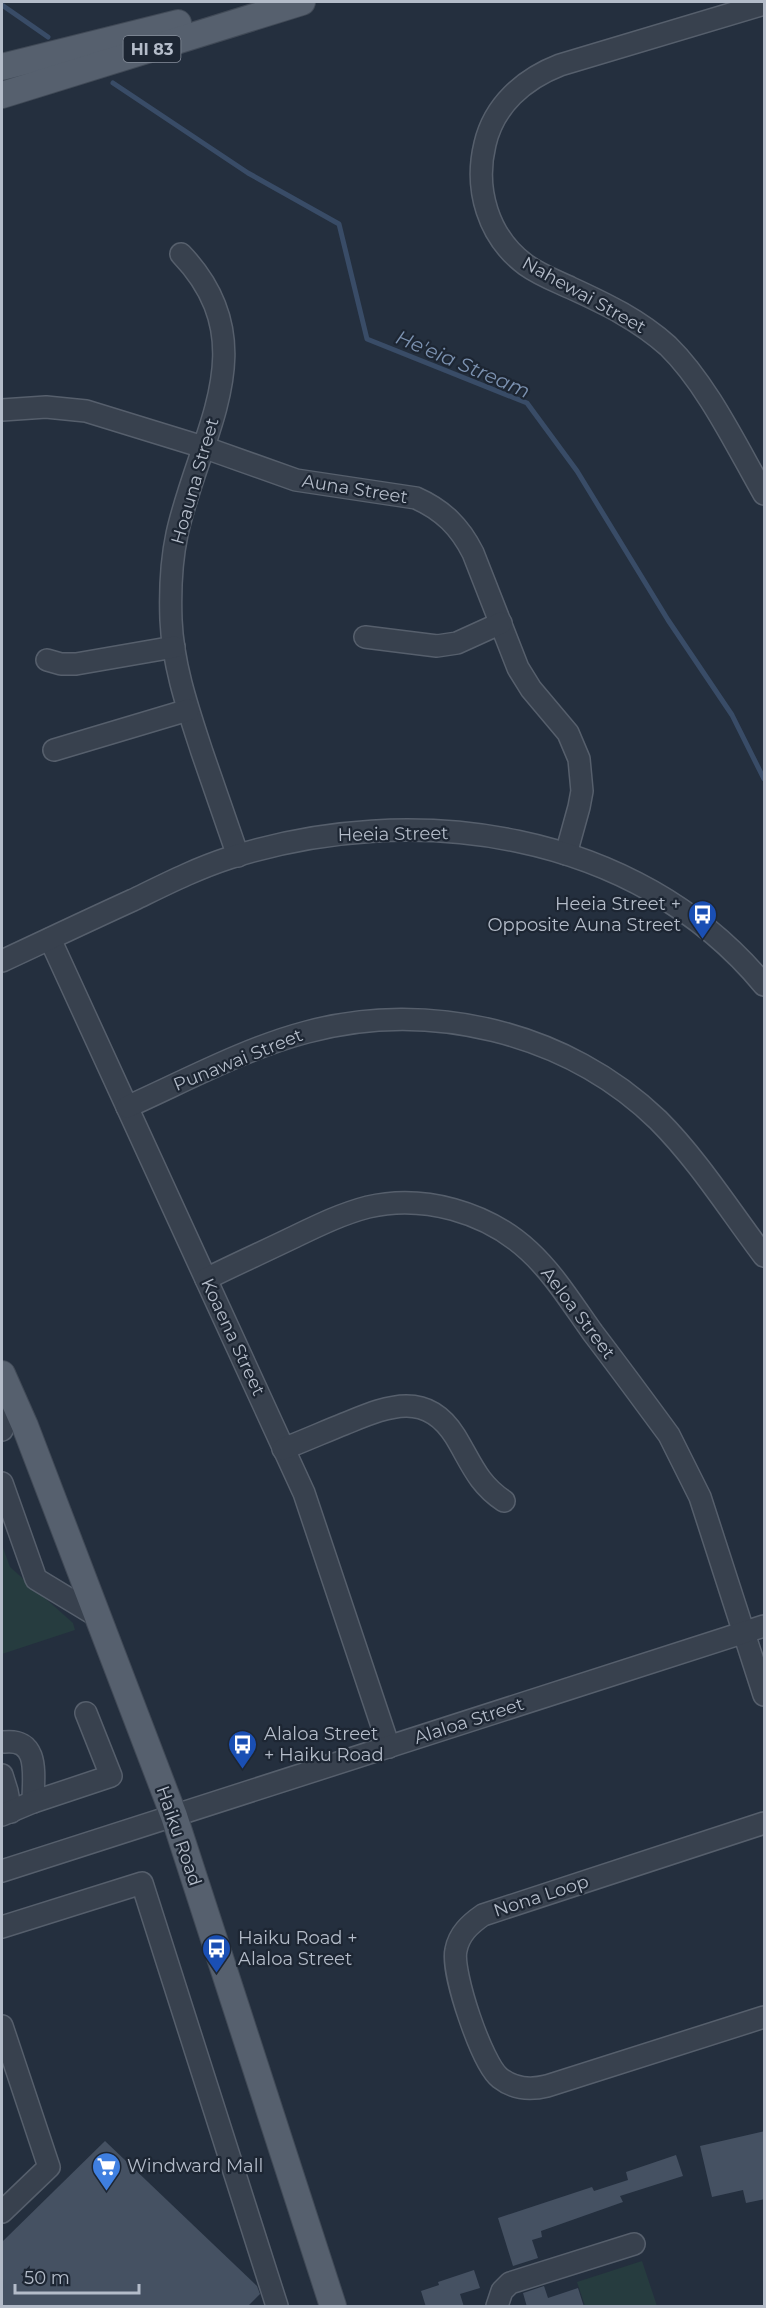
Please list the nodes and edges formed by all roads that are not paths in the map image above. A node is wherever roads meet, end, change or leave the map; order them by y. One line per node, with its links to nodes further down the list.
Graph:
1 (262, 2): 4 (main road, HI 83)
2 (302, 2): 5 (main road, HI 83)
3 (765, 4): 9 (street, Nahewai Street)
4 (2, 67)
5 (2, 96)
6 (181, 254): 8 (street, Hoauna Street)
7 (2, 410): 8 (street, Auna Street)
8 (203, 447): 10 (street, Auna Street); 12 (street, Hoauna Street)
9 (765, 494)
10 (501, 623): 11 (street); 16 (street, Auna Street)
11 (365, 637)
12 (174, 647): 13 (street); 14 (street, Hoauna Street)
13 (47, 660)
14 (188, 710): 15 (street); 17 (street, Hoauna Street)
15 (54, 750)
16 (566, 854): 17 (street, Heeia Street); 20 (street, Heeia Street)
17 (238, 856): 18 (street, Heeia Street)
18 (50, 939): 19 (street, Heeia Street); 21 (street, Koaena Street)
19 (2, 961)
20 (765, 986)
21 (127, 1107): 22 (street, Punawai Street); 23 (street, Koaena Street)
22 (765, 1256)
23 (206, 1279): 27 (street, Koaena Street); 32 (street, Aeloa Street)
24 (2, 1374): 25 (main road, Haiku Road)
25 (14, 1400): 26 (street); 30 (main road, Haiku Road)
26 (2, 1430)
27 (284, 1449): 29 (street); 36 (street, Koaena Street)
28 (2, 1483): 30 (street)
29 (504, 1501)
30 (97, 1616): 40 (main road, Haiku Road)
31 (765, 1626): 32 (street, Alaloa Street)
32 (744, 1633): 33 (street, Aeloa Street); 36 (street, Alaloa Street)
33 (765, 1695)
34 (86, 1713): 38 (street)
35 (4, 1742): 38 (street)
36 (389, 1747): 40 (street, Alaloa Street)
37 (2, 1775): 39 (street)
38 (33, 1802): 39 (street)
39 (6, 1814)
40 (174, 1816): 42 (street, Alaloa Street); 49 (main road, Haiku Road)
41 (765, 1823): 44 (street, Nona Loop)
42 (2, 1871)
43 (2, 1927): 48 (street)
44 (765, 2017)
45 (2, 2026): 46 (street)
46 (2, 2212)
47 (634, 2244): 50 (street)
48 (277, 2307)
49 (333, 2307)
50 (497, 2307)

